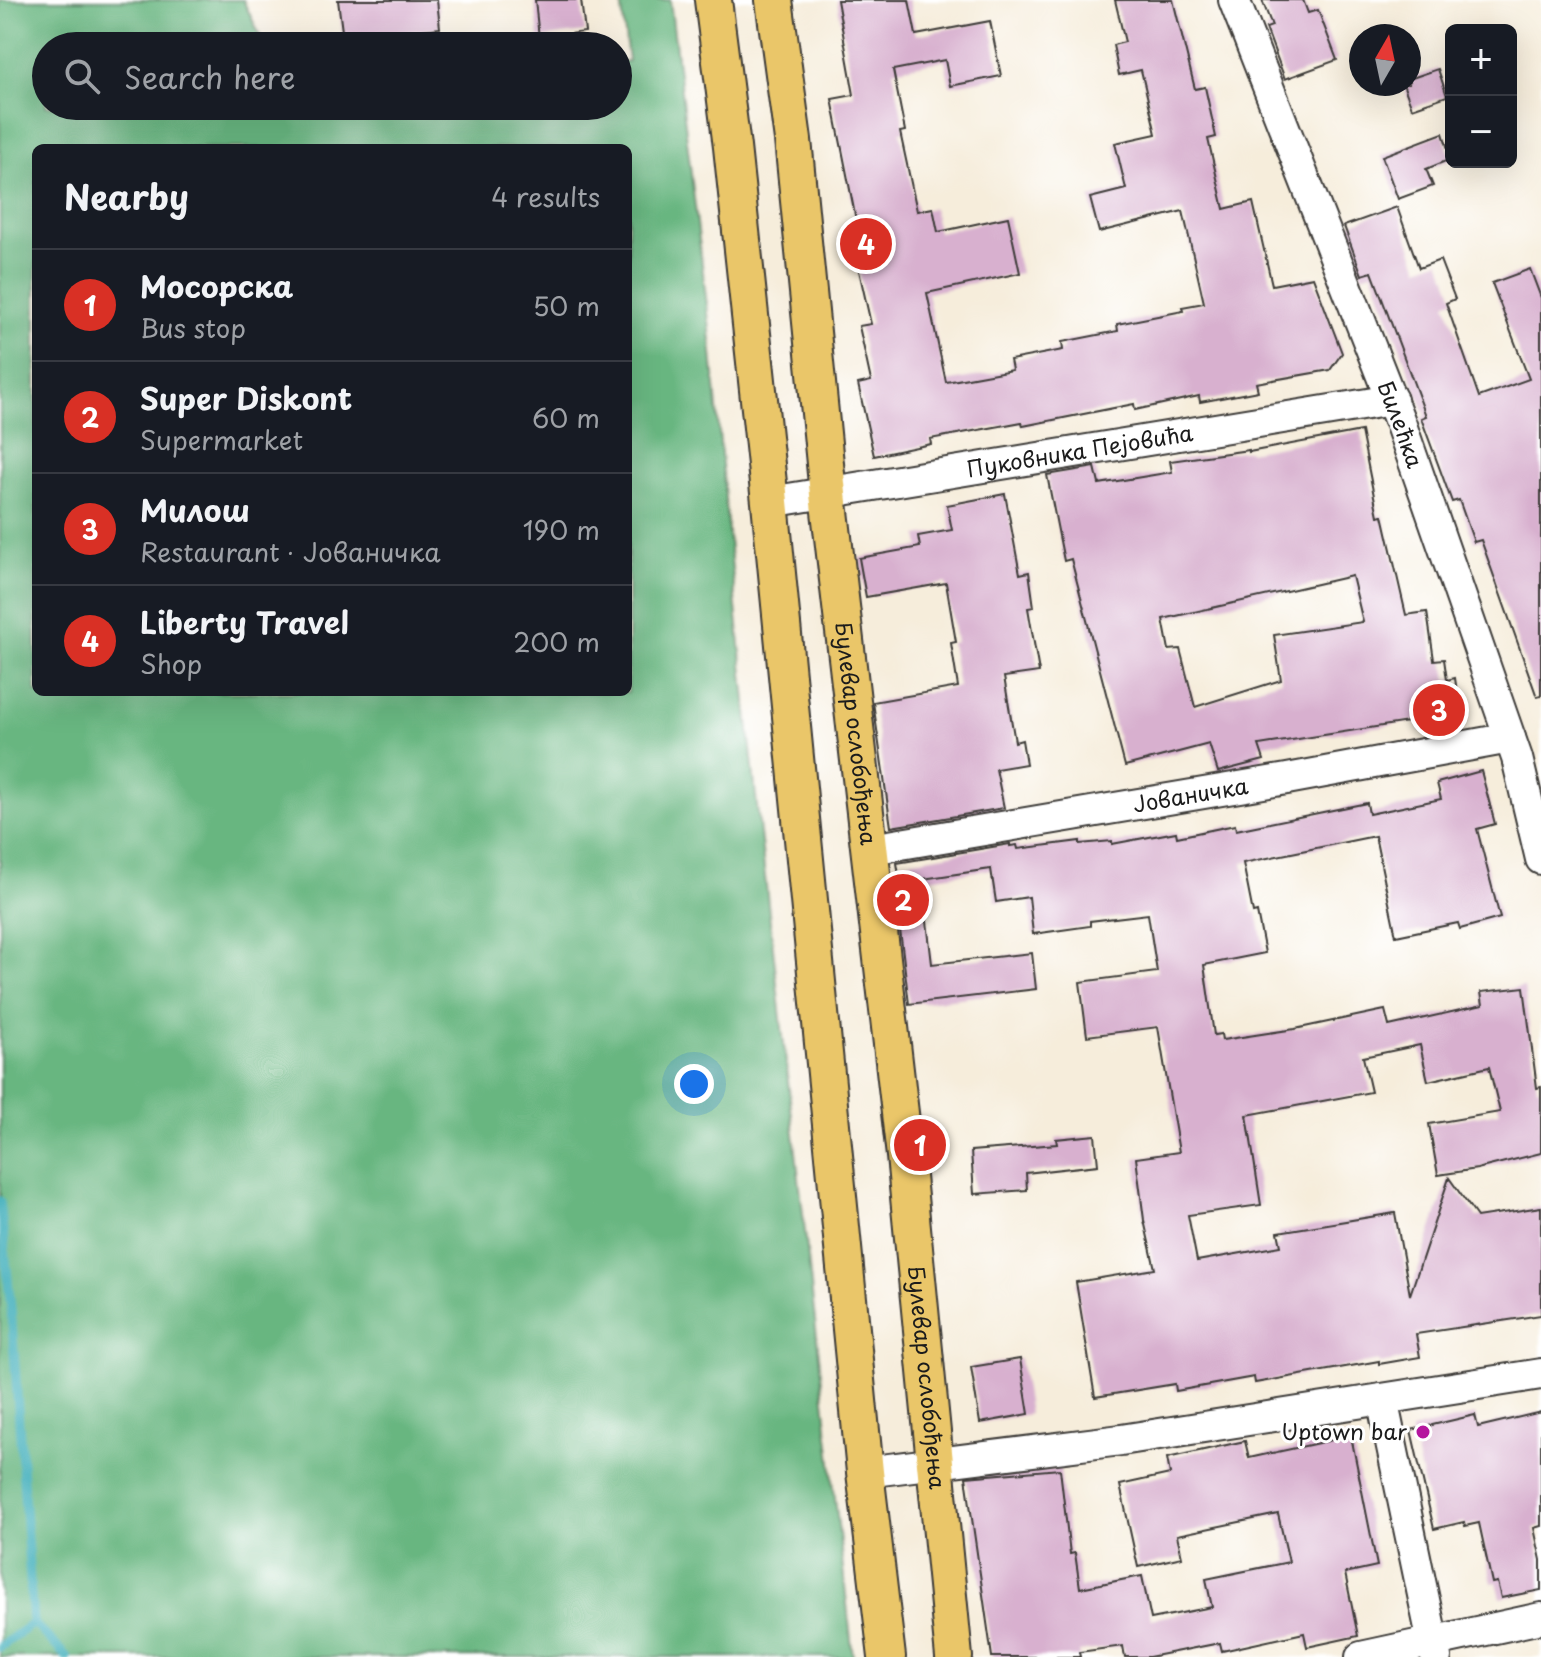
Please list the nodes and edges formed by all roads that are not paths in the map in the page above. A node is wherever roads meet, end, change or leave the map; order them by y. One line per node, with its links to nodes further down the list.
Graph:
1 (713, 0): 6 (main road)
2 (774, 0): 5 (main road, Булевар ослобођења)
3 (1234, 0): 4 (street, Билећка)
4 (1392, 400): 5 (street, Пуковника Пејовића); 7 (street, Билећка)
5 (828, 494): 6 (street, Пуковника Пејовића); 8 (main road, Булевар ослобођења)
6 (770, 502): 13 (main road)
7 (1510, 738): 8 (street, Јованичка); 9 (street, Билећка)
8 (871, 849): 12 (main road, Булевар ослобођења)
9 (1541, 859)
10 (1541, 1374): 11 (street)
11 (1382, 1399): 12 (street); 15 (street)
12 (934, 1463): 13 (street); 17 (main road, Булевар ослобођења)
13 (865, 1472): 16 (main road)
14 (1541, 1618): 15 (street)
15 (1434, 1650): 18 (street)
16 (887, 1657)
17 (954, 1657)
18 (1361, 1657)

